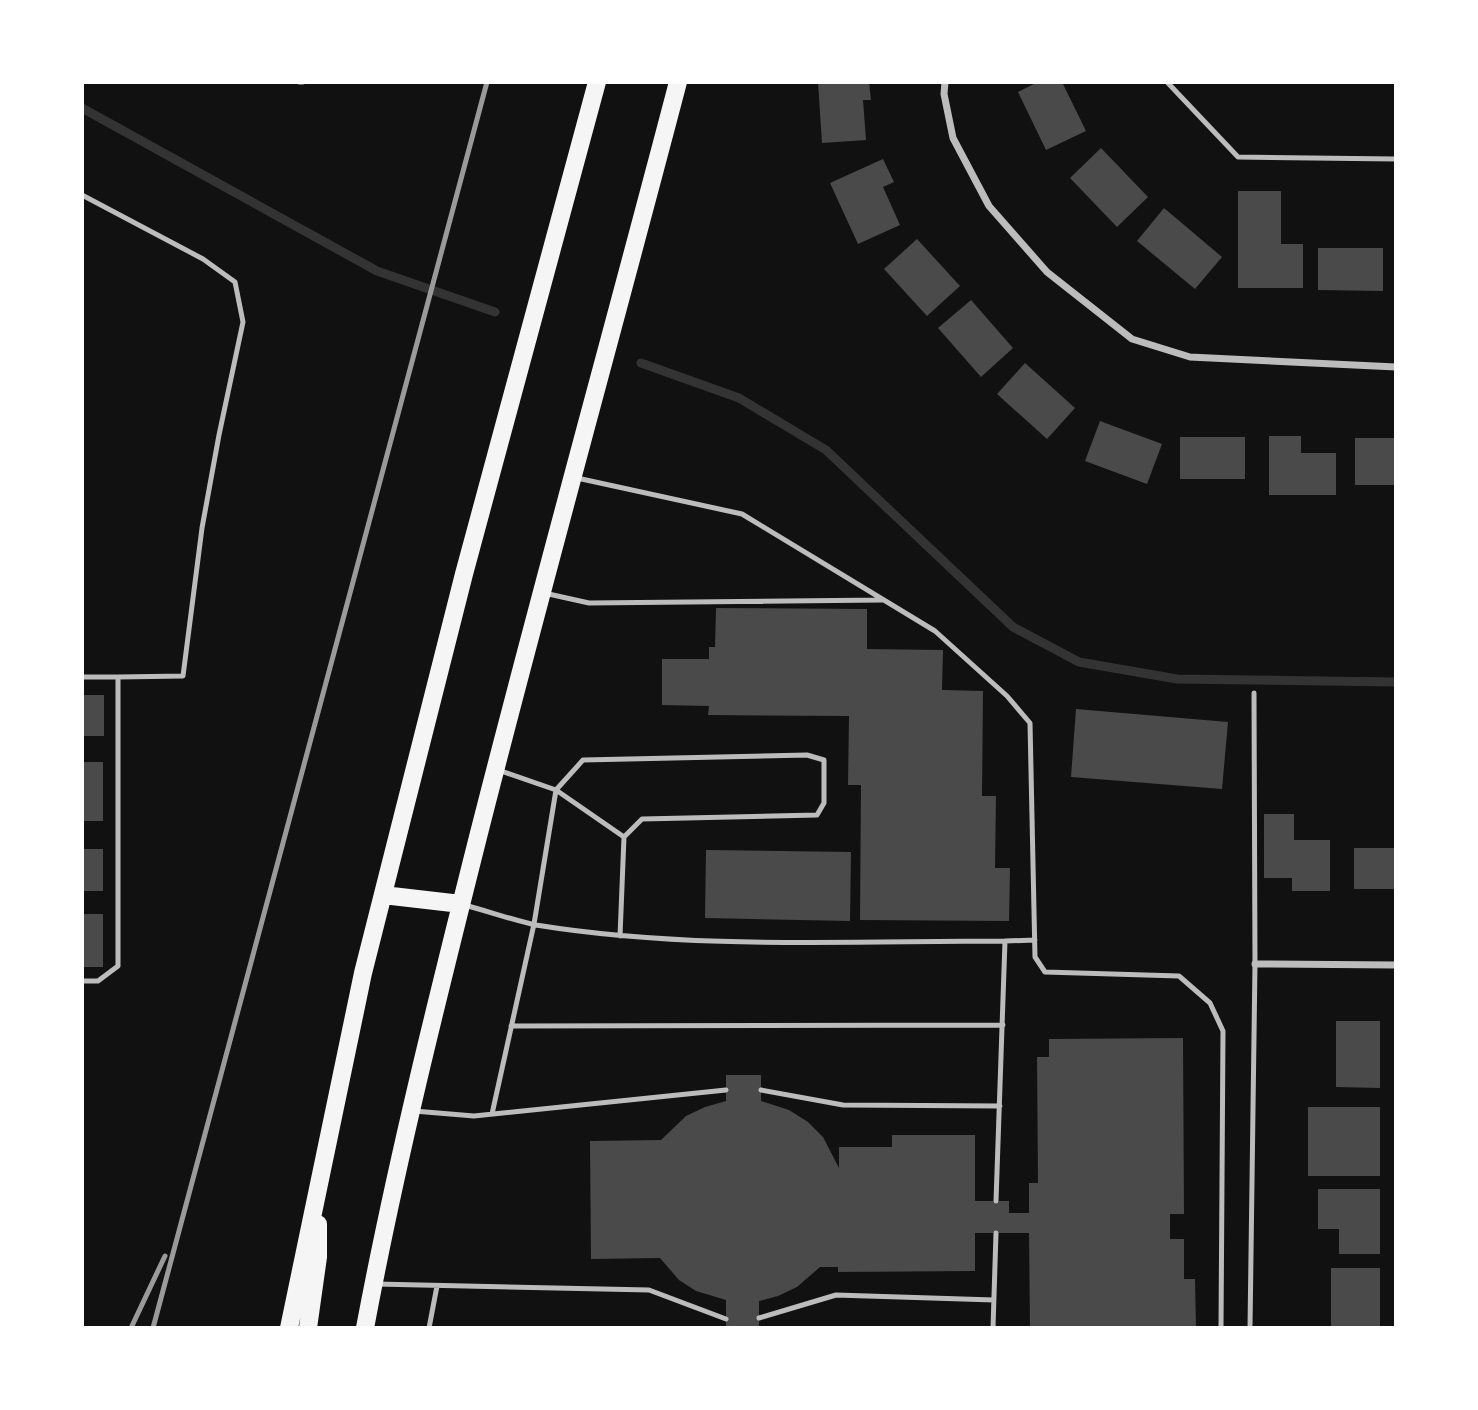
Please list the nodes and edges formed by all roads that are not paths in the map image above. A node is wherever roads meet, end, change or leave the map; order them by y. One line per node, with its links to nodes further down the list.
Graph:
1 (597, 82): 17 (main road)
2 (678, 82): 8 (main road)
3 (945, 82): 7 (street)
4 (1167, 82): 5 (lane)
5 (1396, 159)
6 (82, 195): 12 (lane)
7 (1396, 368)
8 (573, 477): 9 (main road); 10 (lane)
9 (541, 592): 10 (lane); 14 (main road)
10 (884, 600): 21 (lane)
11 (82, 677): 12 (lane)
12 (118, 677): 25 (lane)
13 (1254, 693): 23 (lane)
14 (496, 769): 15 (lane); 18 (main road)
15 (556, 790): 16 (lane); 16 (lane); 19 (lane)
16 (624, 836): 20 (lane)
17 (383, 895): 18 (main road); 33 (main road)
18 (461, 904): 19 (lane); 31 (main road)
19 (534, 924): 20 (lane); 27 (lane)
20 (621, 936): 22 (lane)
21 (1035, 940): 22 (lane); 46 (lane)
22 (1005, 941): 26 (lane)
23 (1255, 964): 24 (street); 47 (lane)
24 (1396, 965)
25 (82, 981)
26 (1003, 1025): 27 (lane); 30 (lane)
27 (511, 1026): 32 (lane)
28 (726, 1090): 32 (lane)
29 (761, 1090): 30 (lane)
30 (1000, 1105): 34 (lane)
31 (411, 1111): 32 (lane); 36 (main road)
32 (492, 1114)
33 (317, 1189): 41 (main road); 42 (main road)
34 (996, 1201)
35 (996, 1233): 38 (lane)
36 (373, 1284): 37 (lane); 43 (main road)
37 (437, 1286): 40 (lane); 44 (lane)
38 (994, 1300): 39 (lane); 45 (lane)
39 (759, 1318)
40 (726, 1319)
41 (289, 1328)
42 (308, 1328)
43 (365, 1328)
44 (429, 1328)
45 (993, 1328)
46 (1221, 1328)
47 (1250, 1328)

